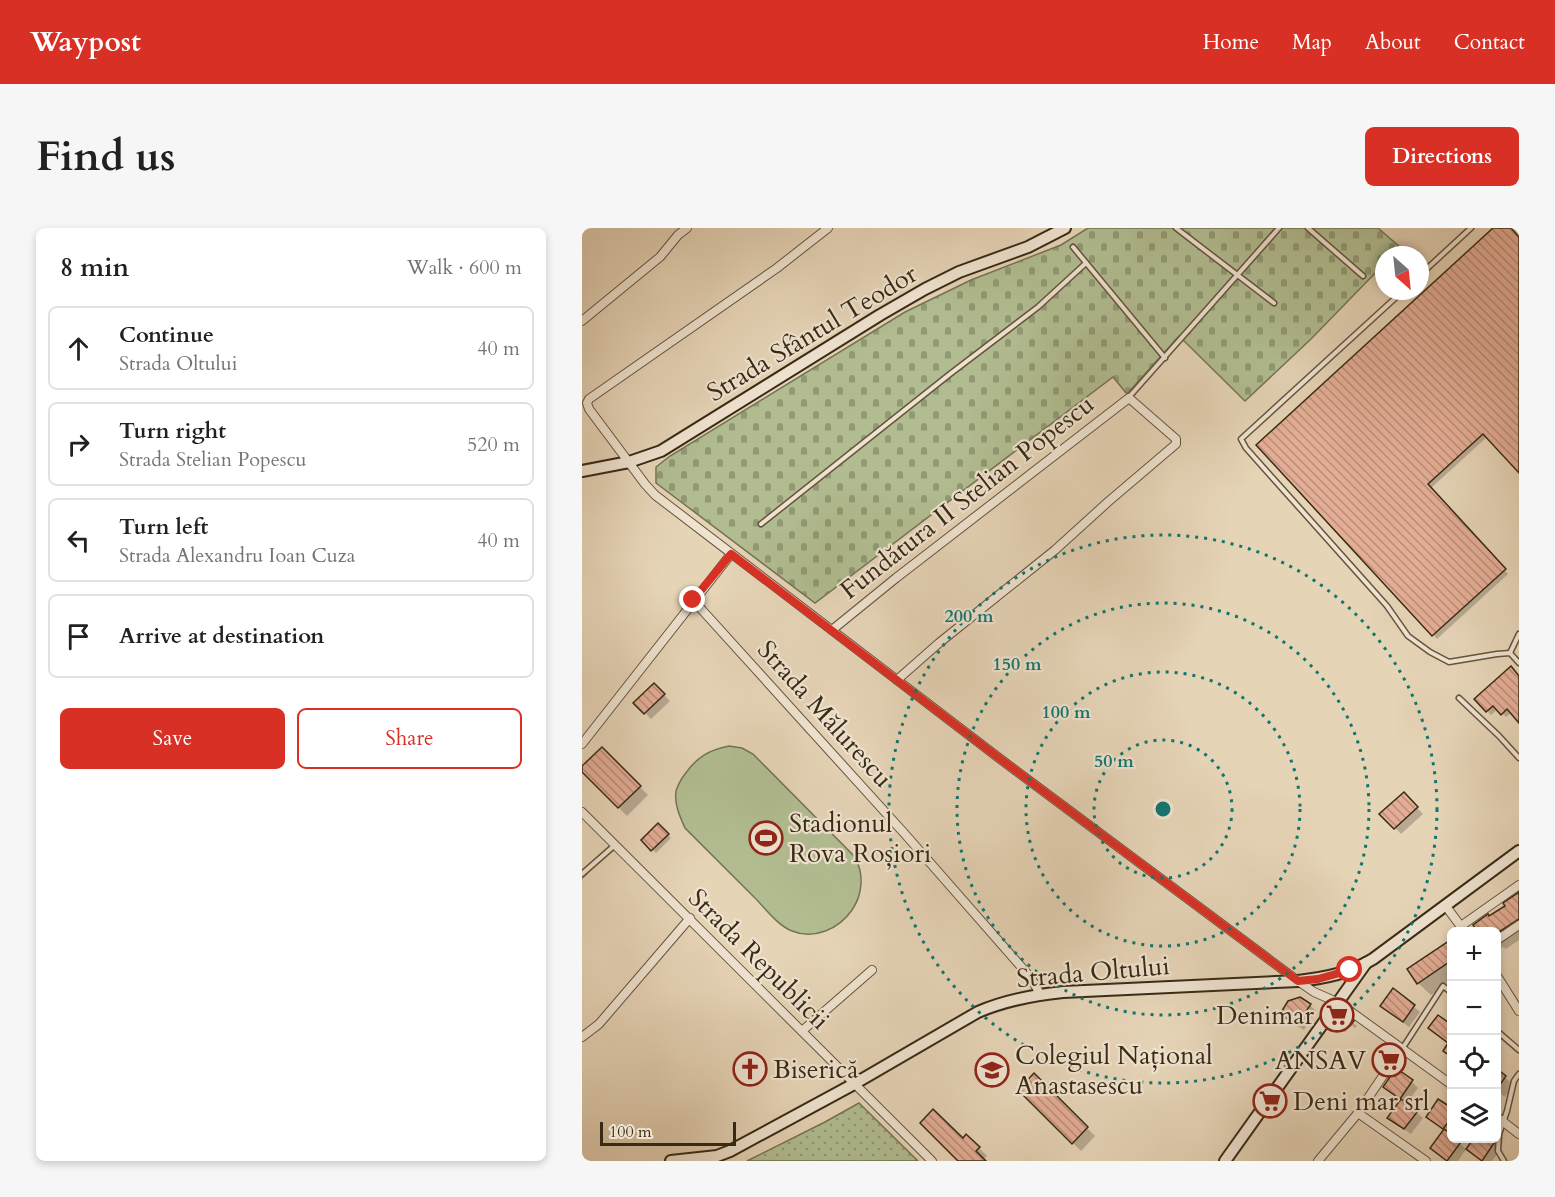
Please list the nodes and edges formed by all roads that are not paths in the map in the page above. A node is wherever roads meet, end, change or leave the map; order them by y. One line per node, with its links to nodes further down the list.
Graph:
1 (687, 228): 15 (street)
2 (828, 228): 18 (street)
3 (1065, 228): 18 (main road, Strada Sfântul Teodor)
4 (1176, 228): 11 (lane)
5 (1279, 228): 11 (lane)
6 (1308, 228): 12 (lane)
7 (1471, 228): 10 (lane)
8 (1073, 247): 9 (lane)
9 (1086, 262): 16 (lane); 20 (lane)
10 (1429, 267)
11 (1238, 275): 14 (lane); 16 (lane)
12 (1363, 276)
13 (1393, 300): 25 (lane)
14 (1274, 303)
15 (582, 321)
16 (1165, 358): 17 (lane)
17 (1129, 398): 23 (street, Fundătura II Stelian Popescu); 27 (street)
18 (629, 462): 19 (main road, Strada Sfântul Teodor); 21 (street)
19 (582, 471)
20 (761, 524)
21 (731, 554): 22 (street); 23 (street)
22 (693, 600): 29 (street); 47 (street, Strada Mălurescu)
23 (832, 630): 27 (street)
24 (1519, 634): 25 (lane)
25 (1510, 653): 26 (lane)
26 (1519, 663)
27 (897, 680): 44 (street)
28 (1459, 698): 30 (lane)
29 (582, 744)
30 (1519, 758)
31 (582, 812): 32 (street, Strada Republicii)
32 (615, 845): 34 (lane); 37 (street, Strada Republicii)
33 (1519, 851): 36 (main road, Strada Oltului)
34 (582, 874)
35 (1519, 885): 40 (street)
36 (1445, 905): 39 (street); 42 (main road, Strada Oltului)
37 (690, 918): 50 (street, Strada Republicii); 52 (street)
38 (1519, 925): 41 (street)
39 (1462, 927)
40 (1466, 927)
41 (1501, 937)
42 (1367, 963): 44 (main road, Strada Oltului); 48 (main road)
43 (872, 970): 50 (street)
44 (1298, 981): 47 (main road, Strada Oltului); 48 (street)
45 (1500, 981): 49 (street)
46 (1447, 989): 53 (lane)
47 (1040, 994): 57 (main road, Strada Oltului)
48 (1339, 1003): 53 (street); 65 (main road)
49 (1519, 1011)
50 (802, 1031): 57 (street, Strada Republicii)
51 (1501, 1034): 54 (lane)
52 (582, 1037)
53 (1401, 1049): 56 (street); 58 (street)
54 (1519, 1050)
55 (1519, 1074): 59 (lane)
56 (1447, 1081)
57 (854, 1084): 63 (main road, Strada Oltului); 64 (street, Strada Republicii)
58 (1358, 1113): 66 (street); 67 (street)
59 (1501, 1116)
60 (1501, 1120): 61 (street)
61 (1519, 1134)
62 (1498, 1143): 68 (lane)
63 (671, 1161)
64 (932, 1161)
65 (1225, 1161)
66 (1318, 1161)
67 (1426, 1161)
68 (1504, 1161)

